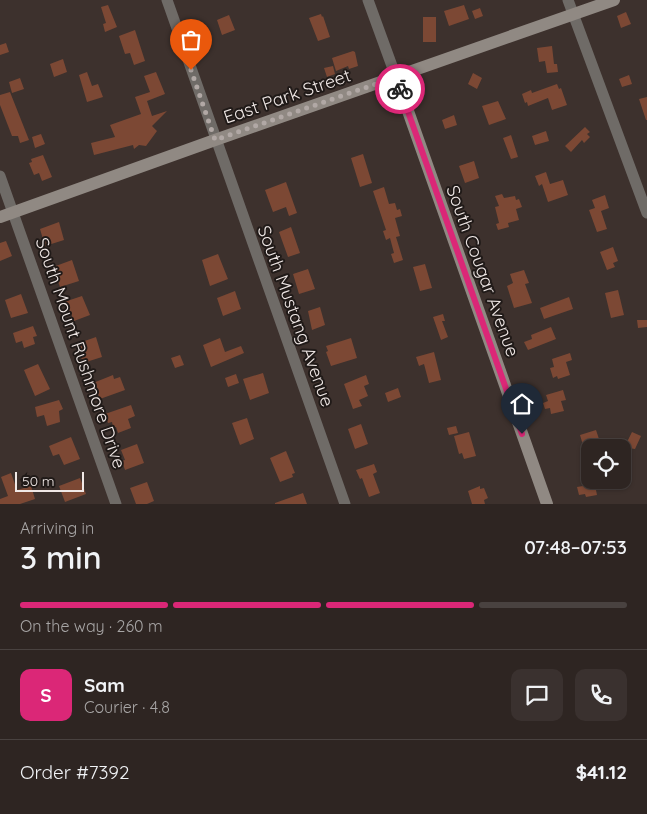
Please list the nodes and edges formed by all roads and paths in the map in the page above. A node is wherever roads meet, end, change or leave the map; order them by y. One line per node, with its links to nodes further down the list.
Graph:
1 (166, 0): 7 (street, South Mustang Avenue)
2 (368, 0): 6 (street)
3 (568, 0): 5 (street)
4 (614, 0): 5 (street, East Park Street)
5 (573, 15): 6 (street, East Park Street); 10 (street)
6 (396, 77): 7 (street, East Park Street); 14 (street, South Cougar Avenue)
7 (215, 140): 9 (street, East Park Street); 13 (street, South Mustang Avenue)
8 (0, 176): 9 (street, South Mount Rushmore Drive)
9 (13, 213): 11 (street, East Park Street); 12 (street, South Mount Rushmore Drive)
10 (647, 213)
11 (0, 217)
12 (116, 504)
13 (344, 504)
14 (547, 504)

